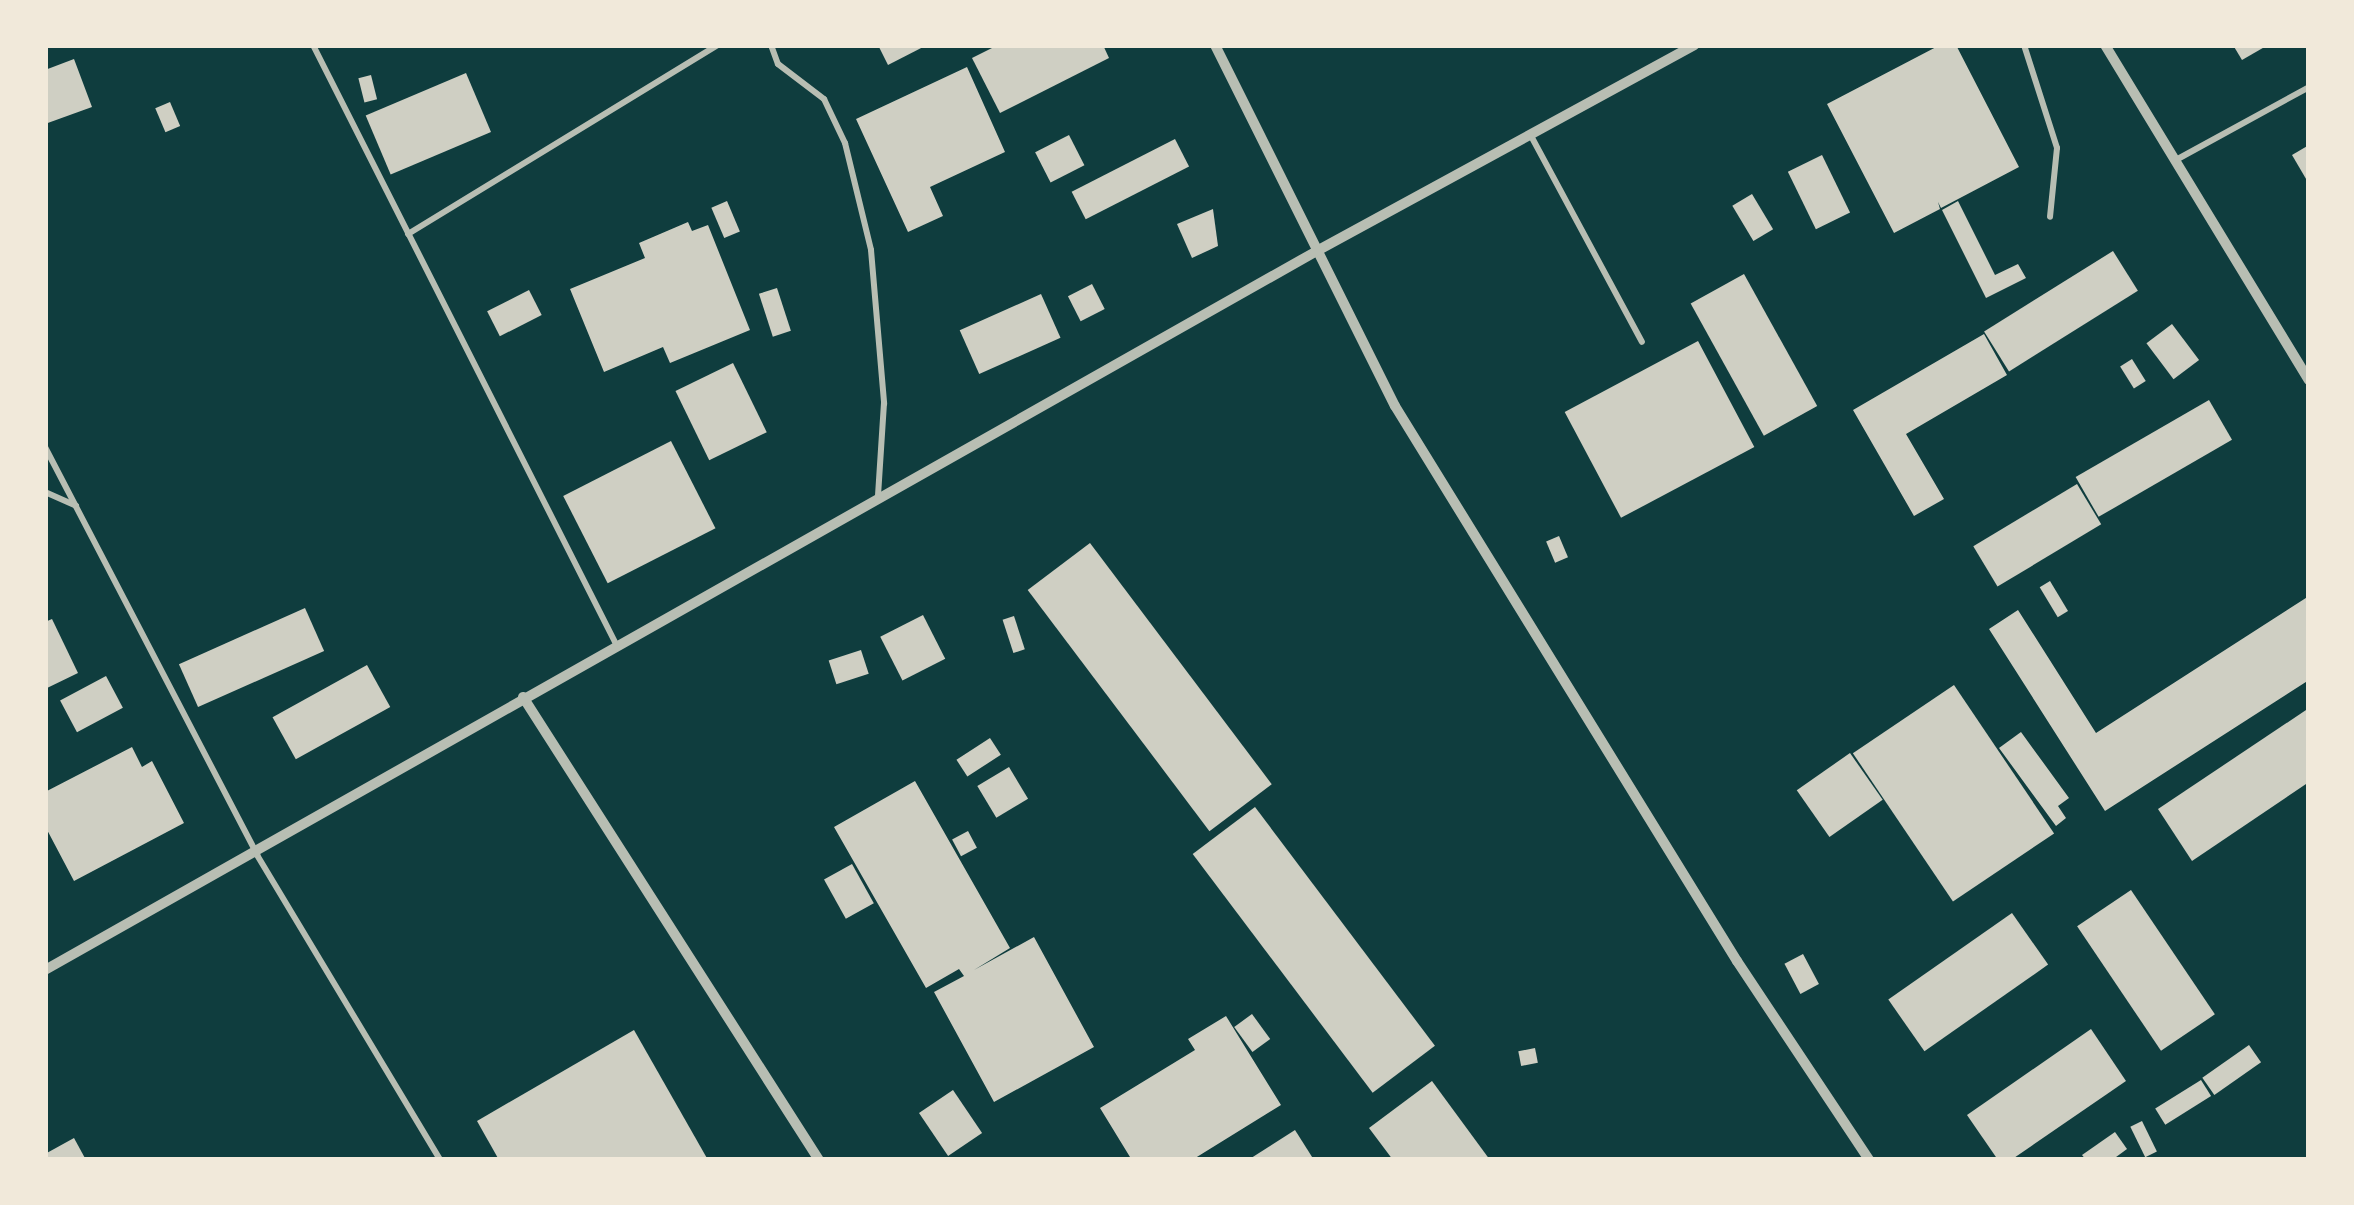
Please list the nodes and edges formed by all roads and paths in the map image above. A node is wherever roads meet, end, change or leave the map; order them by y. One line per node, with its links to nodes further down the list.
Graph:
1 (313, 45): 12 (lane)
2 (718, 45): 12 (lane)
3 (771, 45): 18 (lane)
4 (1214, 45): 13 (street)
5 (1694, 45): 9 (street)
6 (2024, 45): 11 (lane)
7 (2105, 45): 10 (street)
8 (2309, 87): 10 (lane)
9 (1529, 133): 13 (street); 14 (lane)
10 (2171, 162): 15 (street)
11 (2050, 217)
12 (408, 234): 20 (lane)
13 (1314, 252): 18 (street); 26 (street)
14 (1642, 342)
15 (2309, 380)
16 (45, 448): 19 (lane)
17 (45, 492): 19 (lane)
18 (878, 497): 20 (street)
19 (76, 506): 22 (lane)
20 (616, 644): 21 (street)
21 (523, 697): 22 (street); 25 (street)
22 (257, 855): 23 (street); 24 (lane)
23 (45, 970)
24 (440, 1160)
25 (819, 1160)
26 (1869, 1160)

